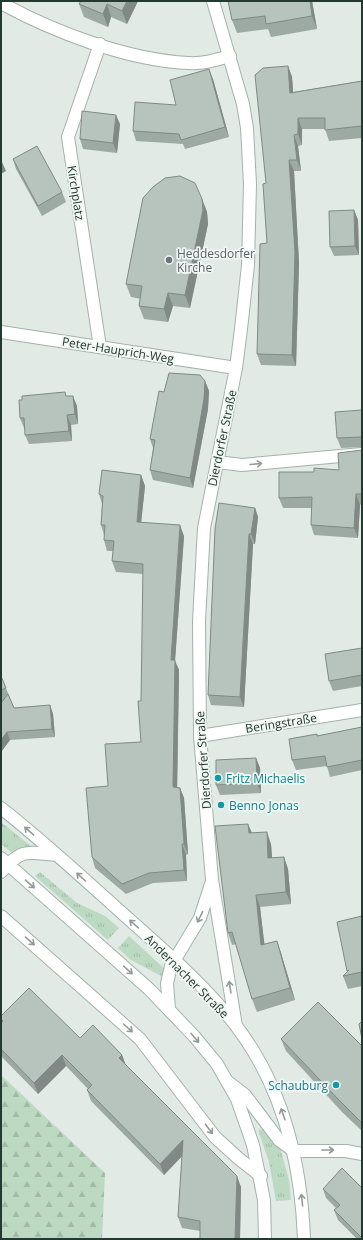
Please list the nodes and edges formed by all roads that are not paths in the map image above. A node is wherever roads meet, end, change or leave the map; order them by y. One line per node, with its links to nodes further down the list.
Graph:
1 (213, 1): 4 (street, Dierdorfer Straße)
2 (1, 3): 3 (street)
3 (100, 44): 4 (street); 6 (street, Kirchplatz)
4 (230, 56): 7 (street, Dierdorfer Straße)
5 (1, 332): 6 (street, Peter-Hauprich-Weg)
6 (100, 347): 7 (street, Peter-Hauprich-Weg)
7 (236, 368): 9 (street, Dierdorfer Straße)
8 (362, 454): 9 (street, one-way to 8)
9 (217, 462): 11 (street, Dierdorfer Straße)
10 (362, 710): 11 (street, Beringstraße)
11 (200, 736): 15 (street, Dierdorfer Straße)
12 (1, 808): 13 (street, Andernacher Straße, one-way to 12)
13 (56, 855): 14 (street); 17 (street, Andernacher Straße, one-way to 13)
14 (3, 865): 18 (street, one-way to 18)
15 (212, 880): 17 (street, Dierdorfer Straße, one-way to 17); 19 (street, Dierdorfer Straße, one-way to 15)
16 (1, 916): 23 (street, one-way to 23)
17 (174, 960): 18 (street, Dierdorfer Straße); 19 (street, Andernacher Straße)
18 (169, 1009): 20 (street, one-way to 20)
19 (236, 1026): 21 (street, Andernacher Straße, one-way to 19)
20 (228, 1082): 21 (street); 23 (street)
21 (294, 1152): 22 (street, one-way to 22); 25 (street, Andernacher Straße, one-way to 21)
22 (362, 1154)
23 (261, 1176): 24 (street)
24 (265, 1239)
25 (304, 1239)

